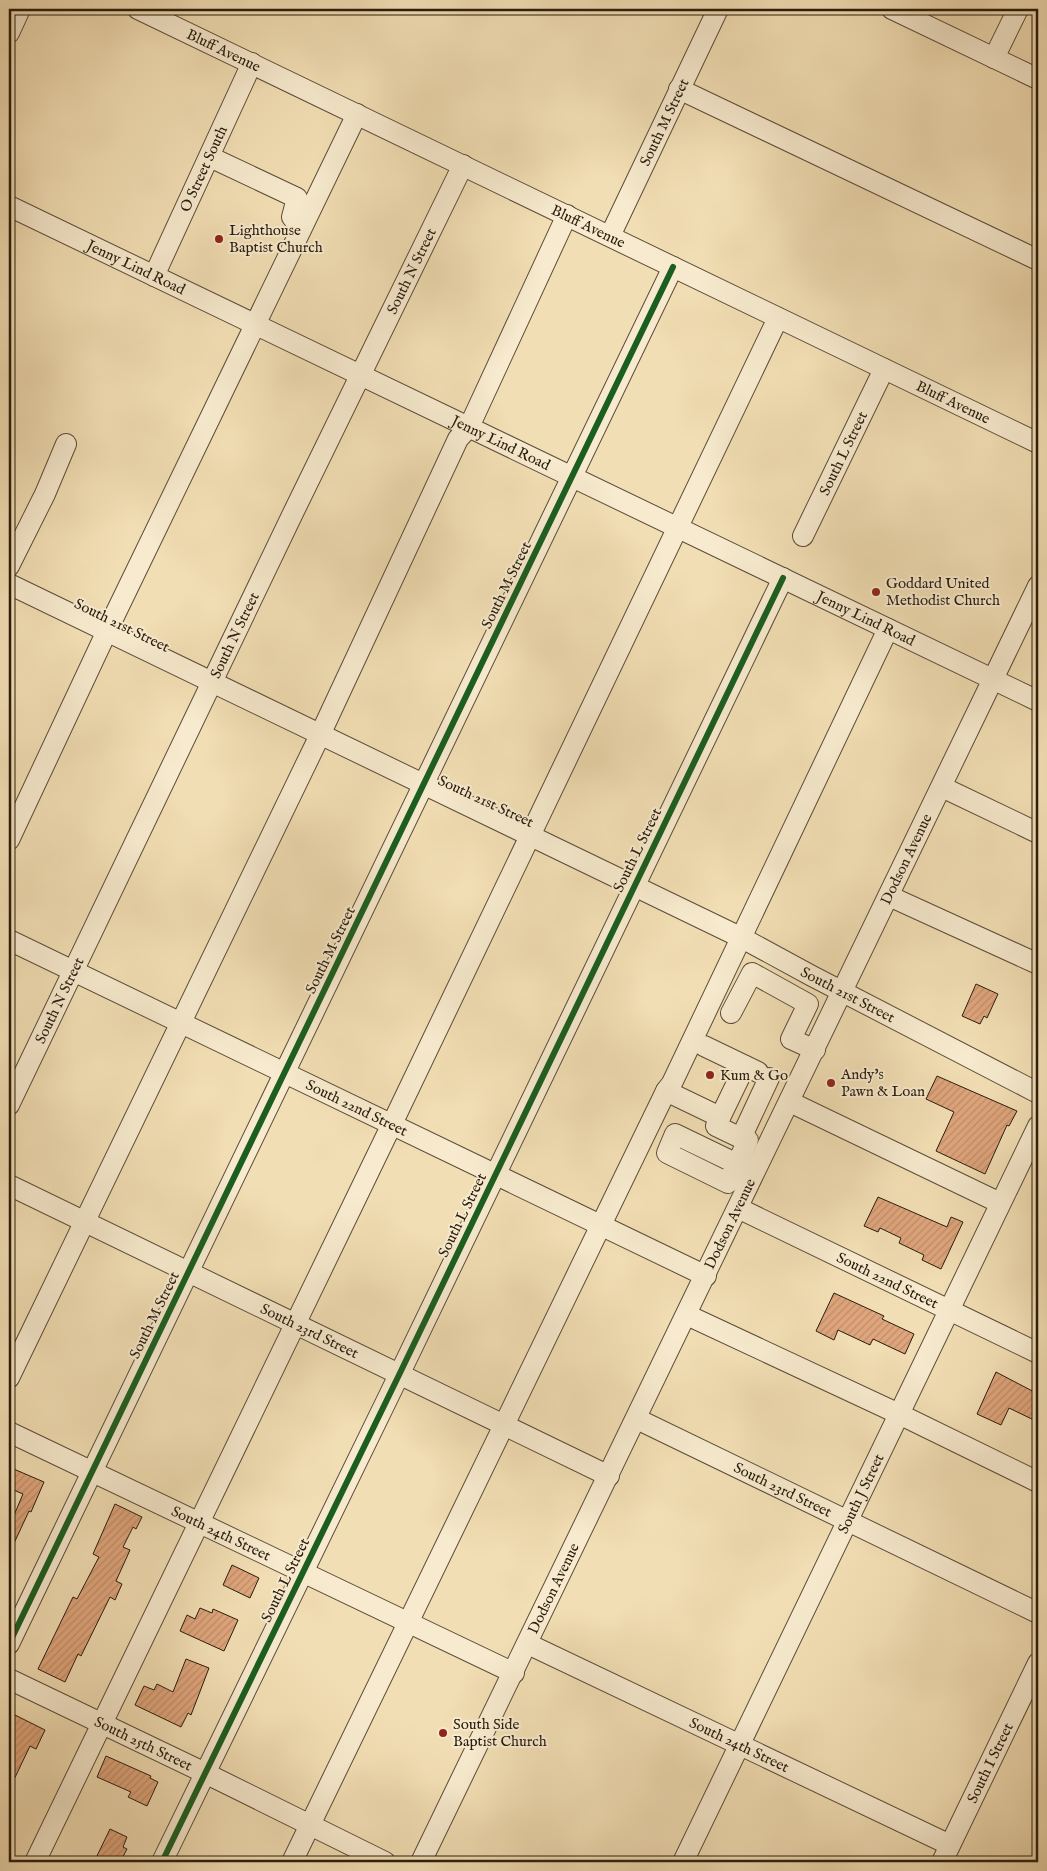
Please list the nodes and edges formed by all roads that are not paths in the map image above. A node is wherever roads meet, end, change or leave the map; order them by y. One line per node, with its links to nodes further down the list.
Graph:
1 (20, 9): 6 (street)
2 (138, 9): 8 (street, Bluff Avenue)
3 (718, 9): 10 (street, South M Street)
4 (892, 9): 7 (street)
5 (1018, 9): 7 (street)
6 (9, 33)
7 (994, 58): 9 (street)
8 (252, 63): 11 (street, Bluff Avenue); 12 (street, O Street South)
9 (1038, 80)
10 (679, 89): 17 (street, South M Street); 18 (street)
11 (357, 114): 13 (street, Bluff Avenue); 16 (street)
12 (210, 157): 16 (street); 20 (street, O Street South)
13 (463, 165): 15 (street, Bluff Avenue); 24 (street, South N Street)
14 (9, 206): 20 (street, Jenny Lind Road)
15 (567, 215): 17 (street, Bluff Avenue); 25 (street)
16 (301, 229): 22 (street)
17 (610, 236): 19 (street, Bluff Avenue)
18 (1038, 260)
19 (673, 267): 21 (street, Bluff Avenue); 28 (street, South M Street)
20 (154, 276): 22 (street, Jenny Lind Road)
21 (778, 318): 23 (street, Bluff Avenue); 29 (street)
22 (255, 324): 24 (street, Jenny Lind Road); 36 (street)
23 (884, 369): 26 (street, Bluff Avenue); 30 (street, South L Street)
24 (360, 375): 25 (street, Jenny Lind Road); 38 (street, South N Street)
25 (469, 427): 28 (street, Jenny Lind Road); 40 (street)
26 (1038, 443)
27 (66, 444): 31 (street)
28 (572, 477): 29 (street, Jenny Lind Road); 41 (street, South M Street)
29 (678, 528): 32 (street, Jenny Lind Road); 44 (street)
30 (803, 536)
31 (9, 566)
32 (782, 578): 35 (street, Jenny Lind Road); 46 (street, South L Street)
33 (9, 584): 36 (street, South 21st Street)
34 (1038, 586): 37 (street, Dodson Avenue)
35 (888, 628): 37 (street, Jenny Lind Road); 48 (street)
36 (107, 631): 38 (street, South 21st Street); 45 (street)
37 (994, 679): 39 (street, Jenny Lind Road); 42 (street, Dodson Avenue)
38 (213, 683): 40 (street, South 21st Street); 52 (street, South N Street)
39 (1038, 701)
40 (320, 735): 41 (street, South 21st Street); 58 (street)
41 (423, 785): 44 (street, South 21st Street); 62 (street, South M Street)
42 (942, 787): 43 (street); 47 (street, Dodson Avenue)
43 (1038, 833)
44 (529, 836): 46 (street, South 21st Street); 69 (street)
45 (9, 840)
46 (634, 886): 48 (street, South 21st Street); 73 (street, South L Street)
47 (889, 896): 51 (street); 54 (street, Dodson Avenue)
48 (742, 938): 50 (street, South 21st Street); 64 (street)
49 (9, 940): 52 (street, South 22nd Street)
50 (765, 951): 53 (street); 54 (street, South 21st Street)
51 (1038, 964)
52 (74, 971): 58 (street, South 22nd Street); 67 (street, South N Street)
53 (752, 974): 55 (street); 56 (street)
54 (843, 992): 57 (street, Dodson Avenue); 65 (street, South 21st Street)
55 (808, 1004): 57 (street); 60 (street)
56 (731, 1013)
57 (831, 1016): 60 (street, Dodson Avenue)
58 (180, 1022): 62 (street, South 22nd Street); 78 (street)
59 (704, 1046): 61 (street)
60 (815, 1050): 66 (street, Dodson Avenue)
61 (745, 1066): 63 (street); 68 (street)
62 (284, 1073): 69 (street, South 22nd Street); 80 (street, South M Street)
63 (769, 1078): 66 (street); 71 (street)
64 (666, 1091): 68 (street); 79 (street)
65 (1038, 1093)
66 (792, 1096): 72 (street, Dodson Avenue); 76 (street)
67 (9, 1105)
68 (720, 1117): 71 (street)
69 (392, 1124): 73 (street, South 22nd Street); 84 (street)
70 (1038, 1126): 76 (street, South J Street)
71 (744, 1139): 72 (street); 74 (street)
72 (767, 1149): 74 (street, Dodson Avenue)
73 (496, 1175): 79 (street, South 22nd Street); 86 (street, South L Street)
74 (749, 1185): 77 (street, Dodson Avenue)
75 (9, 1186): 78 (street, South 23rd Street)
76 (1000, 1203): 82 (street, South J Street)
77 (738, 1208): 81 (street, Dodson Avenue); 82 (street, South 22nd Street)
78 (83, 1222): 80 (street, South 23rd Street); 87 (street)
79 (600, 1226): 81 (street, South 22nd Street); 90 (street)
80 (188, 1273): 84 (street, South 23rd Street); 92 (street, South M Street)
81 (706, 1276): 83 (street, Dodson Avenue)
82 (949, 1310): 85 (street, South 22nd Street); 88 (street, South J Street)
83 (687, 1315): 88 (street); 89 (street, Dodson Avenue)
84 (295, 1324): 86 (street, South 23rd Street); 96 (street)
85 (1038, 1353)
86 (399, 1375): 90 (street, South 23rd Street); 97 (street, South L Street)
87 (9, 1378)
88 (898, 1414): 94 (street); 95 (street, South J Street)
89 (637, 1419): 93 (street, Dodson Avenue); 95 (street, South 23rd Street)
90 (503, 1425): 93 (street, South 23rd Street); 99 (street)
91 (9, 1432): 92 (street, South 24th Street)
92 (92, 1472): 96 (street, South 24th Street); 100 (street, South M Street)
93 (609, 1476): 101 (street, Dodson Avenue)
94 (1038, 1482)
95 (848, 1520): 98 (street, South 23rd Street); 106 (street, South J Street)
96 (199, 1523): 97 (street, South 24th Street); 105 (street)
97 (303, 1572): 99 (street, South 24th Street); 107 (street, South L Street)
98 (1038, 1613)
99 (409, 1623): 103 (street, South 24th Street); 108 (street)
100 (9, 1644)
101 (528, 1644): 103 (street, Dodson Avenue); 106 (street, South 24th Street)
102 (1038, 1663): 109 (street, South I Street)
103 (514, 1673): 114 (street, Dodson Avenue)
104 (9, 1679): 105 (street, South 25th Street)
105 (103, 1723): 107 (street, South 25th Street); 110 (street)
106 (739, 1744): 109 (street, South 24th Street); 115 (street, South J Street)
107 (205, 1773): 108 (street, South 25th Street); 111 (street, South L Street)
108 (310, 1825): 112 (street); 113 (street, South 25th Street)
109 (946, 1854)
110 (34, 1862)
111 (162, 1862)
112 (292, 1862)
113 (385, 1862)
114 (421, 1862)
115 (683, 1862)

